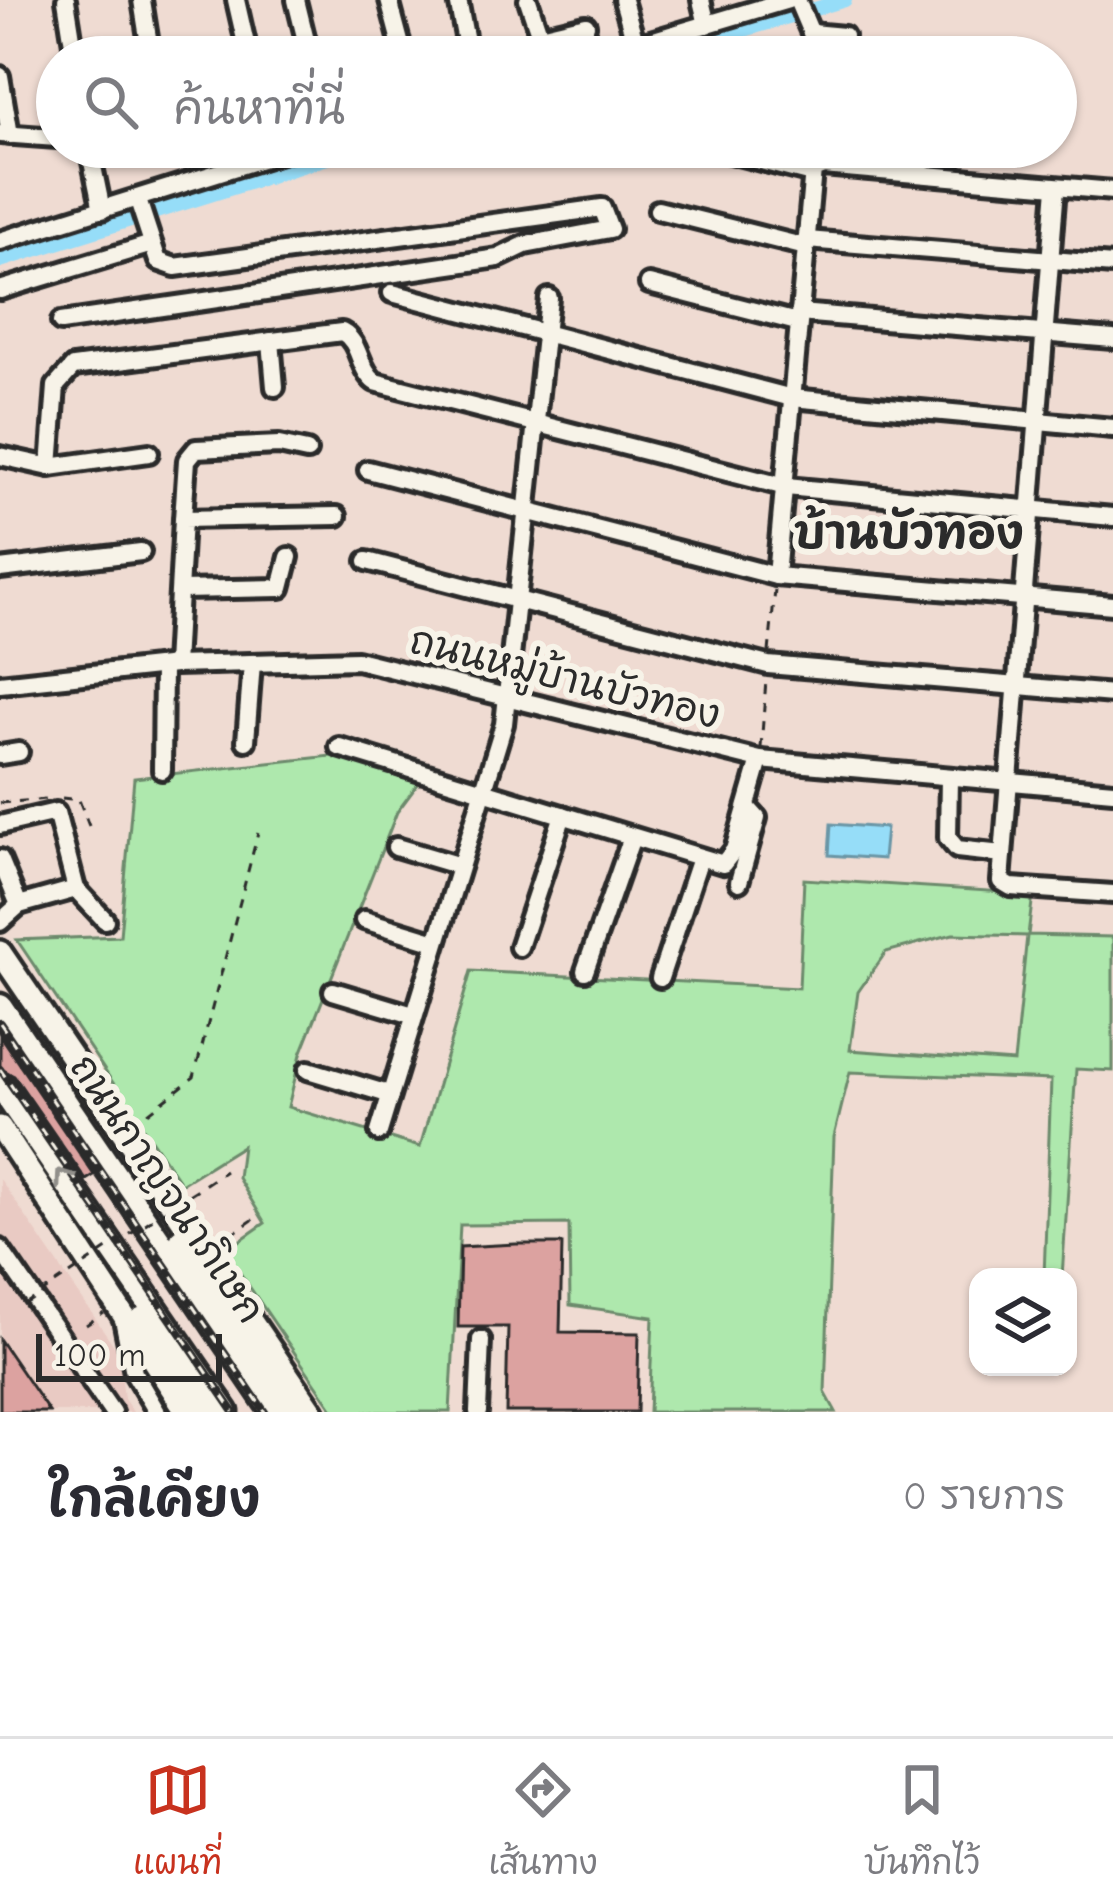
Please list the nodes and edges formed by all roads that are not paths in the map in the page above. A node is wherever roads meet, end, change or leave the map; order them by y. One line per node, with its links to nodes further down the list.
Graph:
1 (66, 0): 13 (street)
2 (142, 0): 14 (street)
3 (236, 0): 15 (street)
4 (296, 0): 16 (street)
5 (389, 0): 17 (street)
6 (458, 0): 18 (street)
7 (528, 0): 19 (street)
8 (623, 0): 20 (street)
9 (701, 0): 12 (street)
10 (797, 9): 12 (street); 22 (street)
11 (586, 25): 19 (street)
12 (707, 25): 21 (street)
13 (72, 36)
14 (148, 36)
15 (244, 36)
16 (305, 36)
17 (398, 36)
18 (466, 36)
19 (540, 36)
20 (633, 36)
21 (668, 36)
22 (844, 36)
23 (0, 76): 24 (street)
24 (5, 134): 25 (street)
25 (36, 136)
26 (93, 168): 35 (street)
27 (231, 168): 34 (street)
28 (788, 168): 31 (street)
29 (820, 168): 31 (street)
30 (845, 168): 32 (street)
31 (812, 174): 38 (street)
32 (1056, 187): 33 (street); 40 (street)
33 (1113, 191)
34 (140, 206): 35 (street); 39 (street)
35 (102, 210): 37 (street)
36 (658, 211): 38 (street)
37 (0, 242)
38 (807, 243): 40 (street); 46 (street)
39 (152, 244): 43 (street); 47 (street)
40 (1053, 260): 41 (street); 49 (street)
41 (1113, 265)
42 (649, 284): 46 (street)
43 (0, 290)
44 (392, 293): 48 (street)
45 (550, 298): 48 (street)
46 (798, 318): 49 (street); 53 (street)
47 (61, 322)
48 (546, 333): 53 (street); 54 (street)
49 (1046, 334): 50 (street); 55 (street)
50 (1113, 339)
51 (271, 341): 52 (street); 54 (street); 60 (street)
52 (275, 387)
53 (792, 398): 55 (street); 62 (street)
54 (536, 421): 62 (street); 64 (street)
55 (1037, 421): 56 (street); 63 (street)
56 (1113, 428)
57 (307, 451): 67 (street)
58 (148, 453): 60 (street)
59 (0, 456): 60 (street)
60 (50, 467)
61 (368, 470): 64 (street)
62 (786, 487): 63 (street); 72 (street)
63 (1033, 510): 66 (street); 74 (street)
64 (530, 512): 72 (street); 75 (street)
65 (337, 516): 67 (street)
66 (1113, 517)
67 (183, 519): 73 (street)
68 (141, 552): 71 (street)
69 (289, 557): 73 (street)
70 (367, 561): 75 (street)
71 (0, 569)
72 (776, 576): 74 (street)
73 (181, 590): 78 (street)
74 (1026, 598): 76 (street); 80 (street)
75 (520, 602): 80 (street); 82 (street)
76 (1113, 605)
77 (252, 663): 78 (street, ถนนหมู่บ้านบัวทอง); 82 (street, ถนนหมู่บ้านบัวทอง); 83 (street)
78 (169, 666): 79 (street, ถนนหมู่บ้านบัวทอง); 88 (street)
79 (0, 684)
80 (1016, 686): 81 (street); 90 (street)
81 (1113, 694)
82 (507, 698): 87 (street, ถนนหมู่บ้านบัวทอง); 91 (street)
83 (246, 741)
84 (339, 747): 91 (street)
85 (19, 752): 86 (street)
86 (0, 755)
87 (760, 760): 89 (street, ถนนหมู่บ้านบัวทอง); 93 (street)
88 (162, 770)
89 (949, 778): 90 (street, ถนนหมู่บ้านบัวทอง); 98 (street)
90 (1008, 782): 92 (street, ถนนหมู่บ้านบัวทอง); 98 (street)
91 (484, 791): 94 (street); 101 (street)
92 (1113, 791)
93 (747, 807): 100 (street); 102 (street)
94 (562, 815): 96 (street); 110 (street)
95 (0, 825): 103 (street)
96 (632, 837): 100 (street); 112 (street)
97 (396, 847): 101 (street)
98 (1002, 854): 104 (street)
99 (0, 859): 105 (street)
100 (707, 860): 113 (street)
101 (460, 866): 109 (street)
102 (739, 882)
103 (76, 889): 105 (street); 106 (street)
104 (1113, 894)
105 (19, 905): 108 (street)
106 (105, 920)
107 (364, 920): 109 (street)
108 (0, 922)
109 (436, 942): 116 (street)
110 (519, 947)
111 (0, 952): 120 (main road)
112 (585, 970)
113 (660, 978)
114 (333, 992): 116 (street)
115 (0, 1007): 132 (highway, ถนนกาญจนาภิเษก)
116 (413, 1016): 119 (street)
117 (308, 1070): 119 (street)
118 (0, 1085): 131 (highway, ถนนกาญจนาภิเษก, one-way to 118)
119 (388, 1094): 122 (street)
120 (118, 1125): 133 (main road); 134 (main road)
121 (0, 1127): 123 (main road)
122 (379, 1132)
123 (29, 1170): 125 (main road); 130 (main road)
124 (0, 1249): 127 (street)
125 (119, 1309): 128 (street); 129 (main road)
126 (482, 1340): 135 (street)
127 (112, 1412)
128 (158, 1412)
129 (187, 1412)
130 (206, 1412)
131 (225, 1412)
132 (275, 1412)
133 (293, 1412)
134 (313, 1412)
135 (478, 1412)

